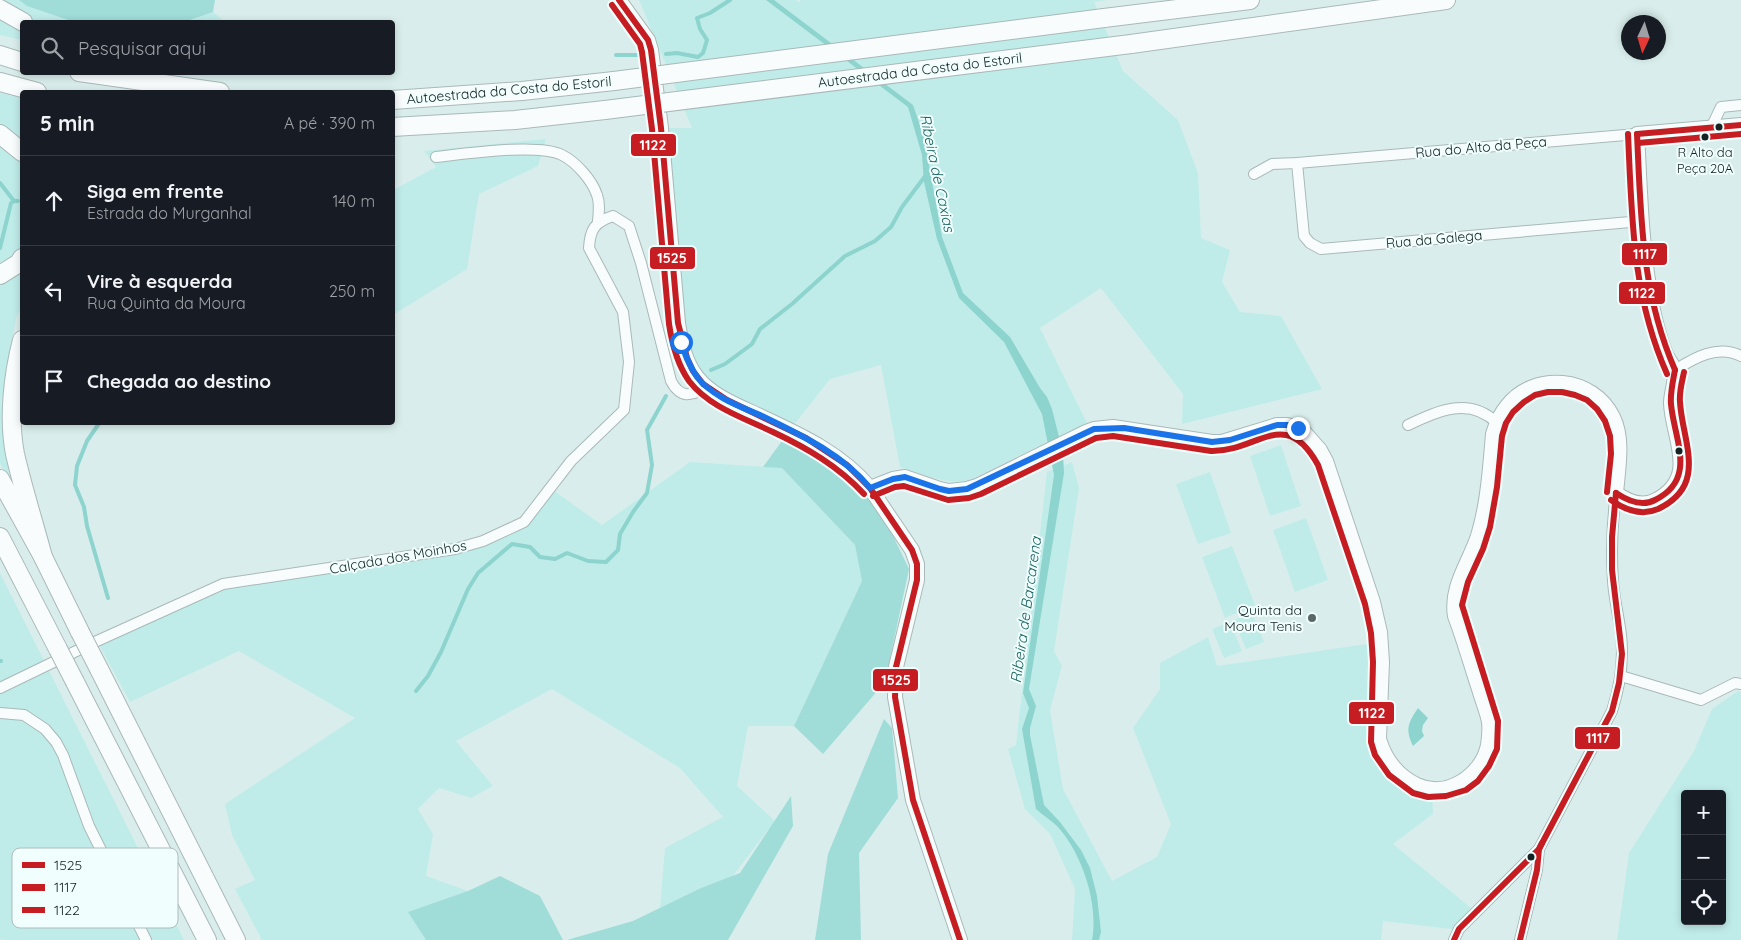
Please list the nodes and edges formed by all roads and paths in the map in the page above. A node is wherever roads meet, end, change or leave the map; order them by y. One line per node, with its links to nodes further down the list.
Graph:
1 (619, 0): 32 (street)
2 (1250, 0): 14 (highway, Autoestrada da Costa do Estoril, bridge)
3 (1446, 0): 17 (highway, Autoestrada da Costa do Estoril, bridge)
4 (0, 9): 5 (highway)
5 (20, 20)
6 (0, 55): 7 (highway)
7 (20, 61)
8 (98, 75): 11 (highway)
9 (143, 75): 11 (highway)
10 (0, 82): 12 (highway)
11 (182, 88): 13 (highway)
12 (30, 90)
13 (201, 90)
14 (395, 100)
15 (1741, 105): 18 (street)
16 (1741, 125): 18 (street, Rua do Alto da Peça)
17 (395, 127)
18 (1711, 128): 20 (street, Rua do Alto da Peça)
19 (0, 134): 21 (highway)
20 (1637, 134): 23 (street, Rua do Alto da Peça); 26 (street)
21 (20, 150)
22 (436, 157): 25 (street)
23 (1297, 163): 24 (street, Rua do Alto da Peça); 26 (street, Rua da Galega)
24 (1254, 174)
25 (598, 221): 32 (street); 42 (street, Calçada dos Moinhos)
26 (1642, 221): 31 (street)
27 (20, 261): 28 (highway)
28 (0, 275)
29 (20, 350): 39 (highway)
30 (1741, 356): 31 (street)
31 (1674, 370): 37 (street)
32 (708, 388): 36 (street)
33 (1496, 423): 34 (street); 36 (street); 37 (street)
34 (1408, 425)
35 (0, 478): 39 (highway)
36 (870, 488): 52 (street)
37 (1616, 493): 40 (street)
38 (0, 537): 45 (highway, bridge)
39 (43, 557): 51 (highway, bridge)
40 (1621, 676): 41 (street); 46 (street)
41 (1741, 684)
42 (0, 688)
43 (0, 713): 44 (street)
44 (101, 848)
45 (160, 848)
46 (1538, 849): 53 (street); 54 (street)
47 (178, 883): 50 (highway, bridge)
48 (140, 928): 49 (street)
49 (146, 940)
50 (207, 940)
51 (236, 940)
52 (960, 940)
53 (1454, 940)
54 (1520, 940)

